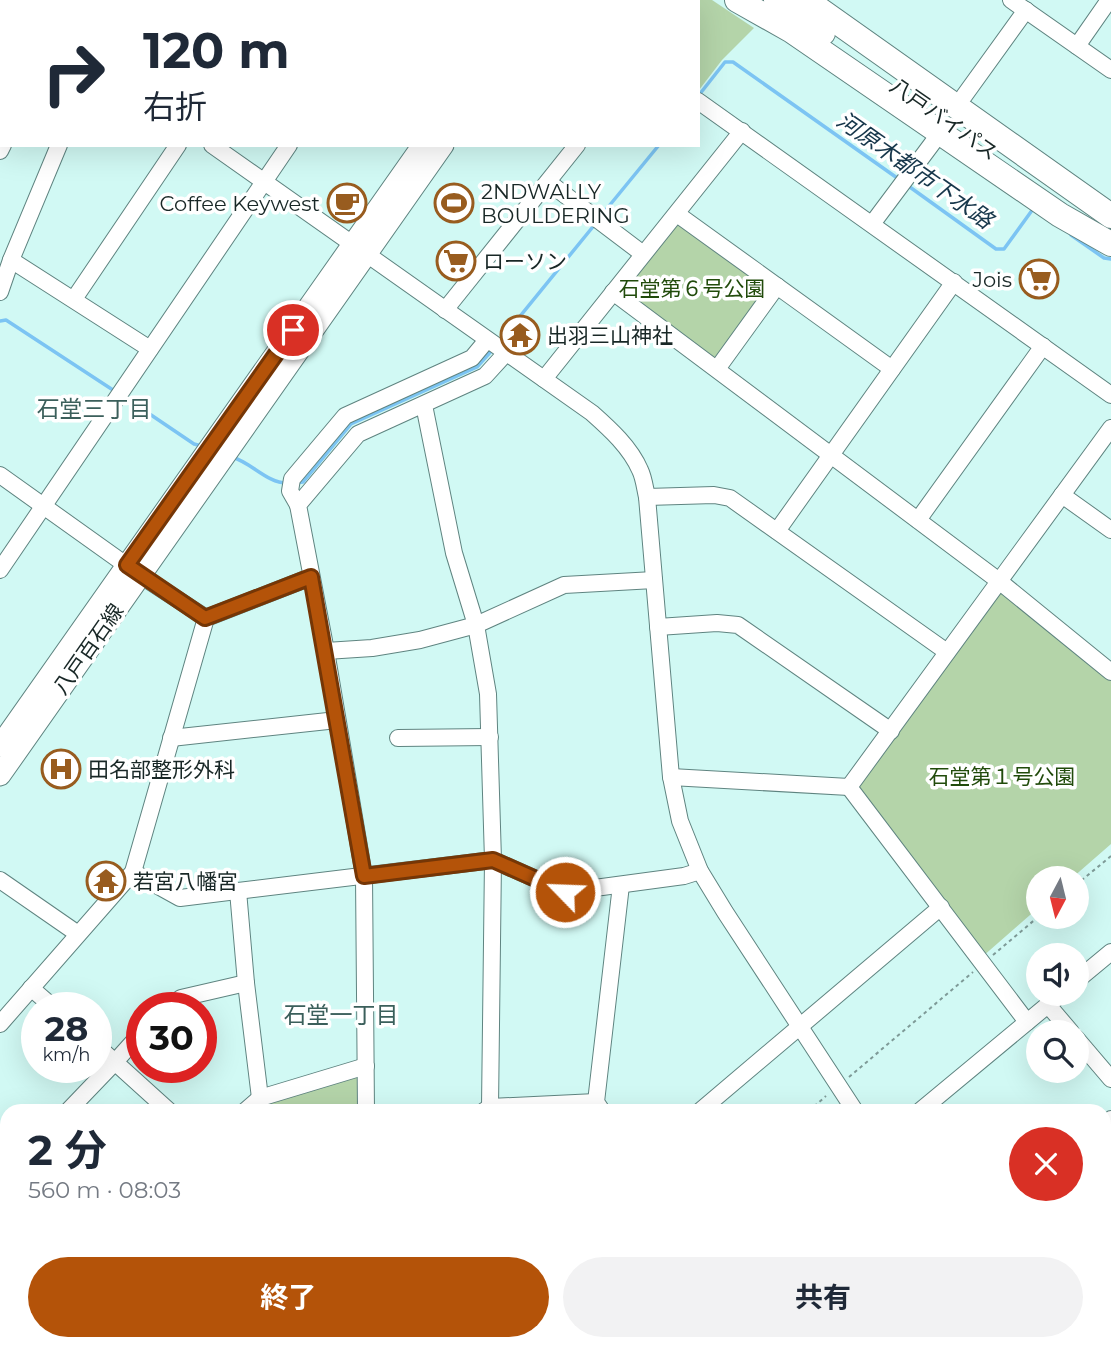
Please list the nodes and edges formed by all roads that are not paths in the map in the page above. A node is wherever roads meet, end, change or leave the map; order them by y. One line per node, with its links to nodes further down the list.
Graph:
1 (737, 0): 13 (highway)
2 (776, 0): 27 (highway, 八戸バイパス)
3 (806, 0): 25 (highway, 八戸バイパス)
4 (836, 0): 10 (highway)
5 (1011, 0): 7 (street)
6 (1109, 0): 8 (street)
7 (1026, 10): 8 (street); 10 (street)
8 (1077, 46): 9 (street)
9 (1111, 70)
10 (964, 96): 23 (highway)
11 (700, 102): 12 (street)
12 (742, 131): 24 (street); 26 (street)
13 (940, 133): 26 (street); 27 (highway)
14 (58, 147): 30 (street)
15 (177, 147): 35 (street)
16 (215, 147): 21 (street)
17 (288, 147): 21 (street)
18 (422, 147): 28 (main road, 八戸百石線)
19 (441, 147): 28 (main road, 八戸百石線)
20 (575, 147): 22 (street)
21 (264, 182): 28 (street); 39 (street)
22 (548, 182): 29 (street); 36 (street)
23 (1111, 209)
24 (677, 214): 29 (street); 32 (street)
25 (1111, 216)
26 (872, 224): 31 (street)
27 (1111, 242)
28 (360, 249): 36 (street); 57 (main road, 八戸百石線)
29 (643, 254): 34 (street)
30 (11, 260): 33 (street); 35 (street)
31 (954, 282): 38 (street); 42 (street)
32 (777, 286): 41 (street); 42 (street)
33 (0, 292)
34 (613, 292): 41 (street); 43 (street)
35 (74, 299): 39 (street)
36 (445, 310): 37 (street)
37 (487, 340): 40 (street); 51 (street)
38 (1043, 346): 44 (street); 53 (street)
39 (150, 349): 52 (street)
40 (506, 353): 43 (street); 45 (street)
41 (717, 369): 47 (street)
42 (891, 369): 47 (street)
43 (544, 379): 50 (street)
44 (1111, 395)
45 (424, 405): 51 (street); 62 (street)
46 (1111, 428): 49 (street)
47 (831, 454): 53 (street); 55 (street)
48 (0, 475): 52 (street)
49 (1062, 495): 54 (street); 60 (street)
50 (647, 497): 55 (street); 59 (street)
51 (298, 505): 58 (street)
52 (44, 506): 56 (street); 57 (street)
53 (918, 520): 60 (street)
54 (1111, 530)
55 (777, 531): 65 (street)
56 (0, 570)
57 (134, 570): 61 (street); 72 (main road, 八戸百石線); 73 (main road, 八戸百石線)
58 (311, 577): 61 (street); 64 (street)
59 (654, 580): 62 (street); 63 (street)
60 (999, 581): 65 (street); 66 (street)
61 (205, 618): 70 (street)
62 (476, 625): 64 (street); 69 (street)
63 (658, 627): 68 (street); 74 (street)
64 (326, 651): 67 (street)
65 (947, 652): 68 (street)
66 (1111, 672)
67 (337, 720): 70 (street); 79 (street)
68 (891, 731): 75 (street)
69 (490, 737): 71 (street); 76 (street)
70 (171, 738): 78 (street)
71 (398, 738)
72 (0, 746)
73 (0, 775)
74 (671, 777): 75 (street); 77 (street)
75 (849, 787): 83 (street)
76 (493, 860): 79 (street); 81 (street); 110 (street)
77 (700, 871): 81 (street); 98 (street)
78 (132, 872): 82 (street); 84 (street)
79 (364, 876): 82 (street); 103 (street)
80 (0, 880): 84 (street)
81 (621, 885): 111 (street)
82 (238, 891): 87 (street)
83 (940, 907): 95 (street); 98 (street)
84 (78, 934): 88 (street)
85 (1111, 952): 86 (street)
86 (1089, 970)
87 (246, 983): 90 (street); 105 (street)
88 (32, 988): 89 (street); 97 (street)
89 (36, 992)
90 (209, 992)
91 (1047, 1006): 93 (street)
92 (1049, 1006): 94 (street)
93 (1029, 1020)
94 (1061, 1020)
95 (1026, 1021)
96 (1026, 1023): 114 (street)
97 (0, 1024)
98 (801, 1027): 112 (street); 113 (street)
99 (126, 1050): 102 (street)
100 (1089, 1053): 104 (street)
101 (112, 1059): 102 (street)
102 (115, 1062): 106 (street); 107 (street)
103 (366, 1066): 105 (street); 109 (street)
104 (1111, 1079)
105 (260, 1098): 108 (street)
106 (75, 1104)
107 (162, 1104)
108 (253, 1104)
109 (366, 1104)
110 (487, 1104)
111 (599, 1104)
112 (708, 1104)
113 (850, 1104)
114 (928, 1104)

